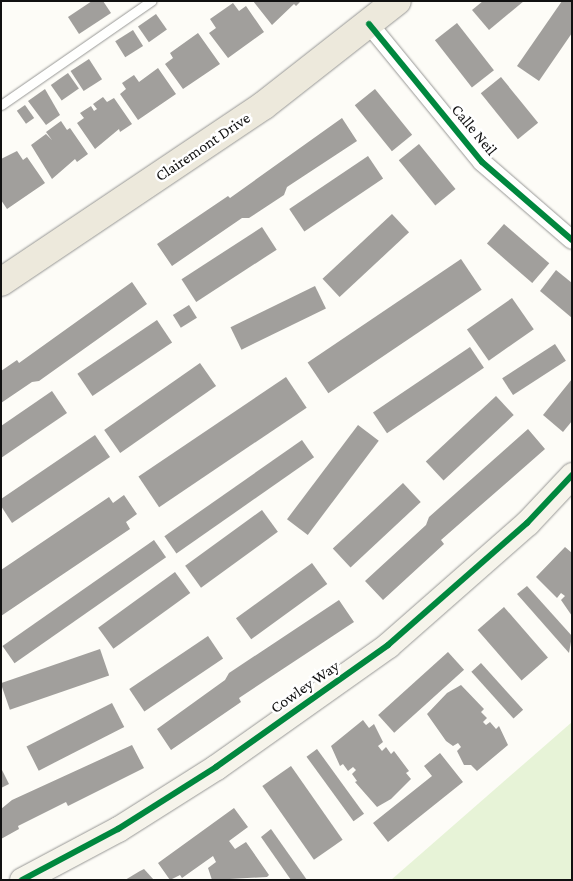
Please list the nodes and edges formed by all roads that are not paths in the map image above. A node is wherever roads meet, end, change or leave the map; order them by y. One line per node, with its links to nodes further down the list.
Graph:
1 (151, 1): 4 (lane)
2 (397, 1): 3 (main road, Clairemont Drive)
3 (369, 24): 5 (street, Calle Neil); 6 (main road, Clairemont Drive)
4 (1, 106)
5 (572, 240)
6 (1, 282)
7 (572, 475): 8 (street, Cowley Way)
8 (22, 880)

